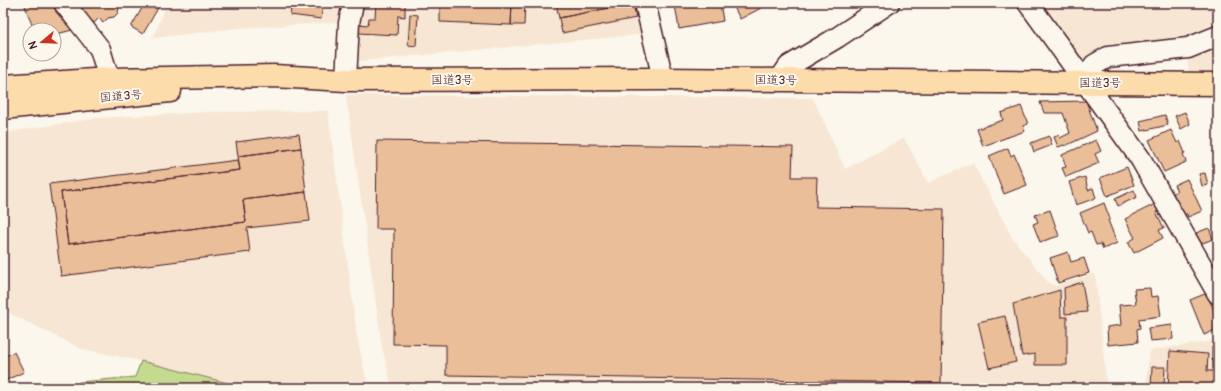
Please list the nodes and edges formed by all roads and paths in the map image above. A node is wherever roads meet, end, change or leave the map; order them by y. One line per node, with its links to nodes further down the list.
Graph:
1 (64, 3): 7 (street)
2 (353, 3): 9 (street)
3 (645, 3): 8 (street)
4 (889, 3): 10 (street)
5 (1028, 3): 11 (street)
6 (1218, 36): 11 (street)
7 (110, 79): 9 (highway, 国道3号); 13 (highway, 国道3号)
8 (663, 79): 9 (highway, 国道3号); 10 (highway, 国道3号)
9 (340, 80): 14 (highway, 国道3号)
10 (779, 80): 11 (highway, 国道3号)
11 (1086, 83): 12 (highway, 国道3号); 15 (street)
12 (1218, 84)
13 (3, 86)
14 (3, 108)
15 (1218, 294)

